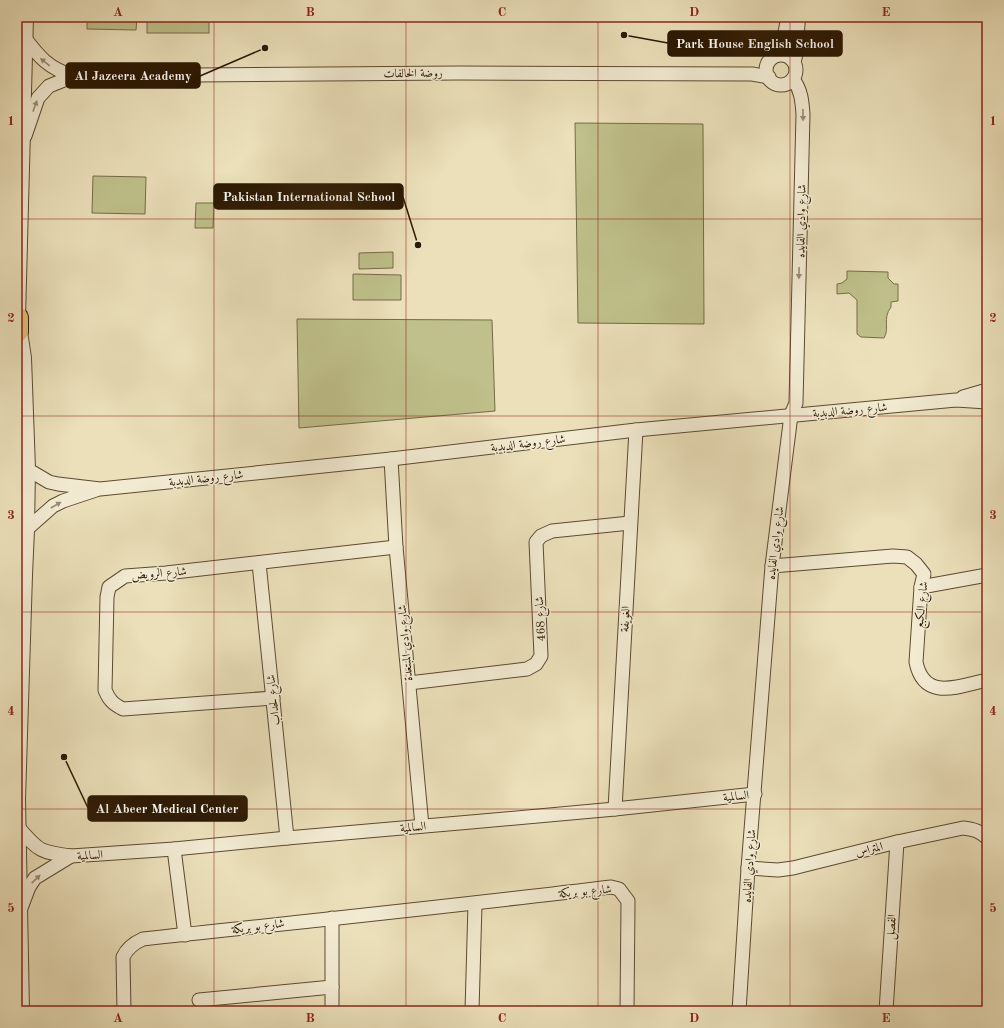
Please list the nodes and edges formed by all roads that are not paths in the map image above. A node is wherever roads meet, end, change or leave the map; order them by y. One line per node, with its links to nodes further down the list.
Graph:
1 (25, 17): 4 (street)
2 (788, 17): 6 (street)
3 (799, 17): 5 (street)
4 (24, 37): 7 (street, روضة الخالفات, one-way to 4); 9 (street)
5 (794, 62): 6 (street); 8 (street)
6 (770, 66): 7 (street, روضة الخالفات); 8 (street)
7 (74, 76): 9 (street, روضة الخالفات, one-way to 7)
8 (793, 78): 15 (street, شارع وادي الفايده, one-way to 15)
9 (22, 143): 10 (street)
10 (18, 318): 11 (highway); 18 (street)
11 (17, 331)
12 (987, 390): 13 (street, شارع روضة الدبدبة)
13 (956, 400): 14 (street, شارع روضة الدبدبة); 15 (street, شارع روضة الدبدبة)
14 (987, 402)
15 (791, 415): 16 (street, شارع روضة الدبدبة); 24 (street, شارع وادي الفايده)
16 (636, 430): 17 (street, شارع روضة الدبدبة); 20 (street, الغويفة)
17 (391, 459): 19 (street, شارع روضة الدبدبة); 22 (street, شارع وادي المبتعدة)
18 (27, 469): 19 (street, شارع روضة الدبدبة); 21 (street)
19 (100, 489): 21 (street, شارع روضة الدبدبة, one-way to 19)
20 (630, 523): 28 (street, شارع 468); 31 (street, الغويفة)
21 (26, 530): 33 (street)
22 (396, 547): 23 (street, شارع الرويض); 28 (street, شارع وادي المبتعدة)
23 (259, 562): 29 (street, شارع لحداب); 29 (street, شارع الرويض)
24 (772, 566): 26 (street, شارع الكبع); 30 (street, شارع وادي الفايده)
25 (987, 574): 26 (street)
26 (921, 587): 27 (street, شارع الكبع)
27 (987, 680)
28 (409, 683): 32 (street, شارع وادي المبتعدة)
29 (273, 698): 34 (street, شارع لحداب)
30 (755, 794): 31 (street, السالمية); 39 (street, شارع وادي الفايده)
31 (615, 809): 32 (street, السالمية)
32 (422, 826): 34 (street, السالمية)
33 (18, 827): 38 (street, السالمية); 41 (street)
34 (287, 838): 37 (street, السالمية)
35 (987, 838): 36 (street, المتراس)
36 (897, 842): 39 (street, المتراس); 52 (street, الفصل)
37 (174, 850): 38 (street, السالمية); 43 (street)
38 (71, 856): 41 (street, السالمية, one-way to 38)
39 (748, 868): 51 (street, شارع وادي الفايده)
40 (475, 904): 42 (street, شارع بو بريكة); 49 (street); 50 (street, شارع بو بريكة)
41 (19, 913): 46 (street)
42 (332, 918): 43 (street, شارع بو بريكة); 44 (street)
43 (185, 935): 47 (street, شارع بو بريكة)
44 (332, 987): 45 (street); 48 (street)
45 (200, 1000)
46 (21, 1011)
47 (124, 1011)
48 (332, 1011)
49 (472, 1011)
50 (627, 1011)
51 (739, 1011)
52 (886, 1011)

